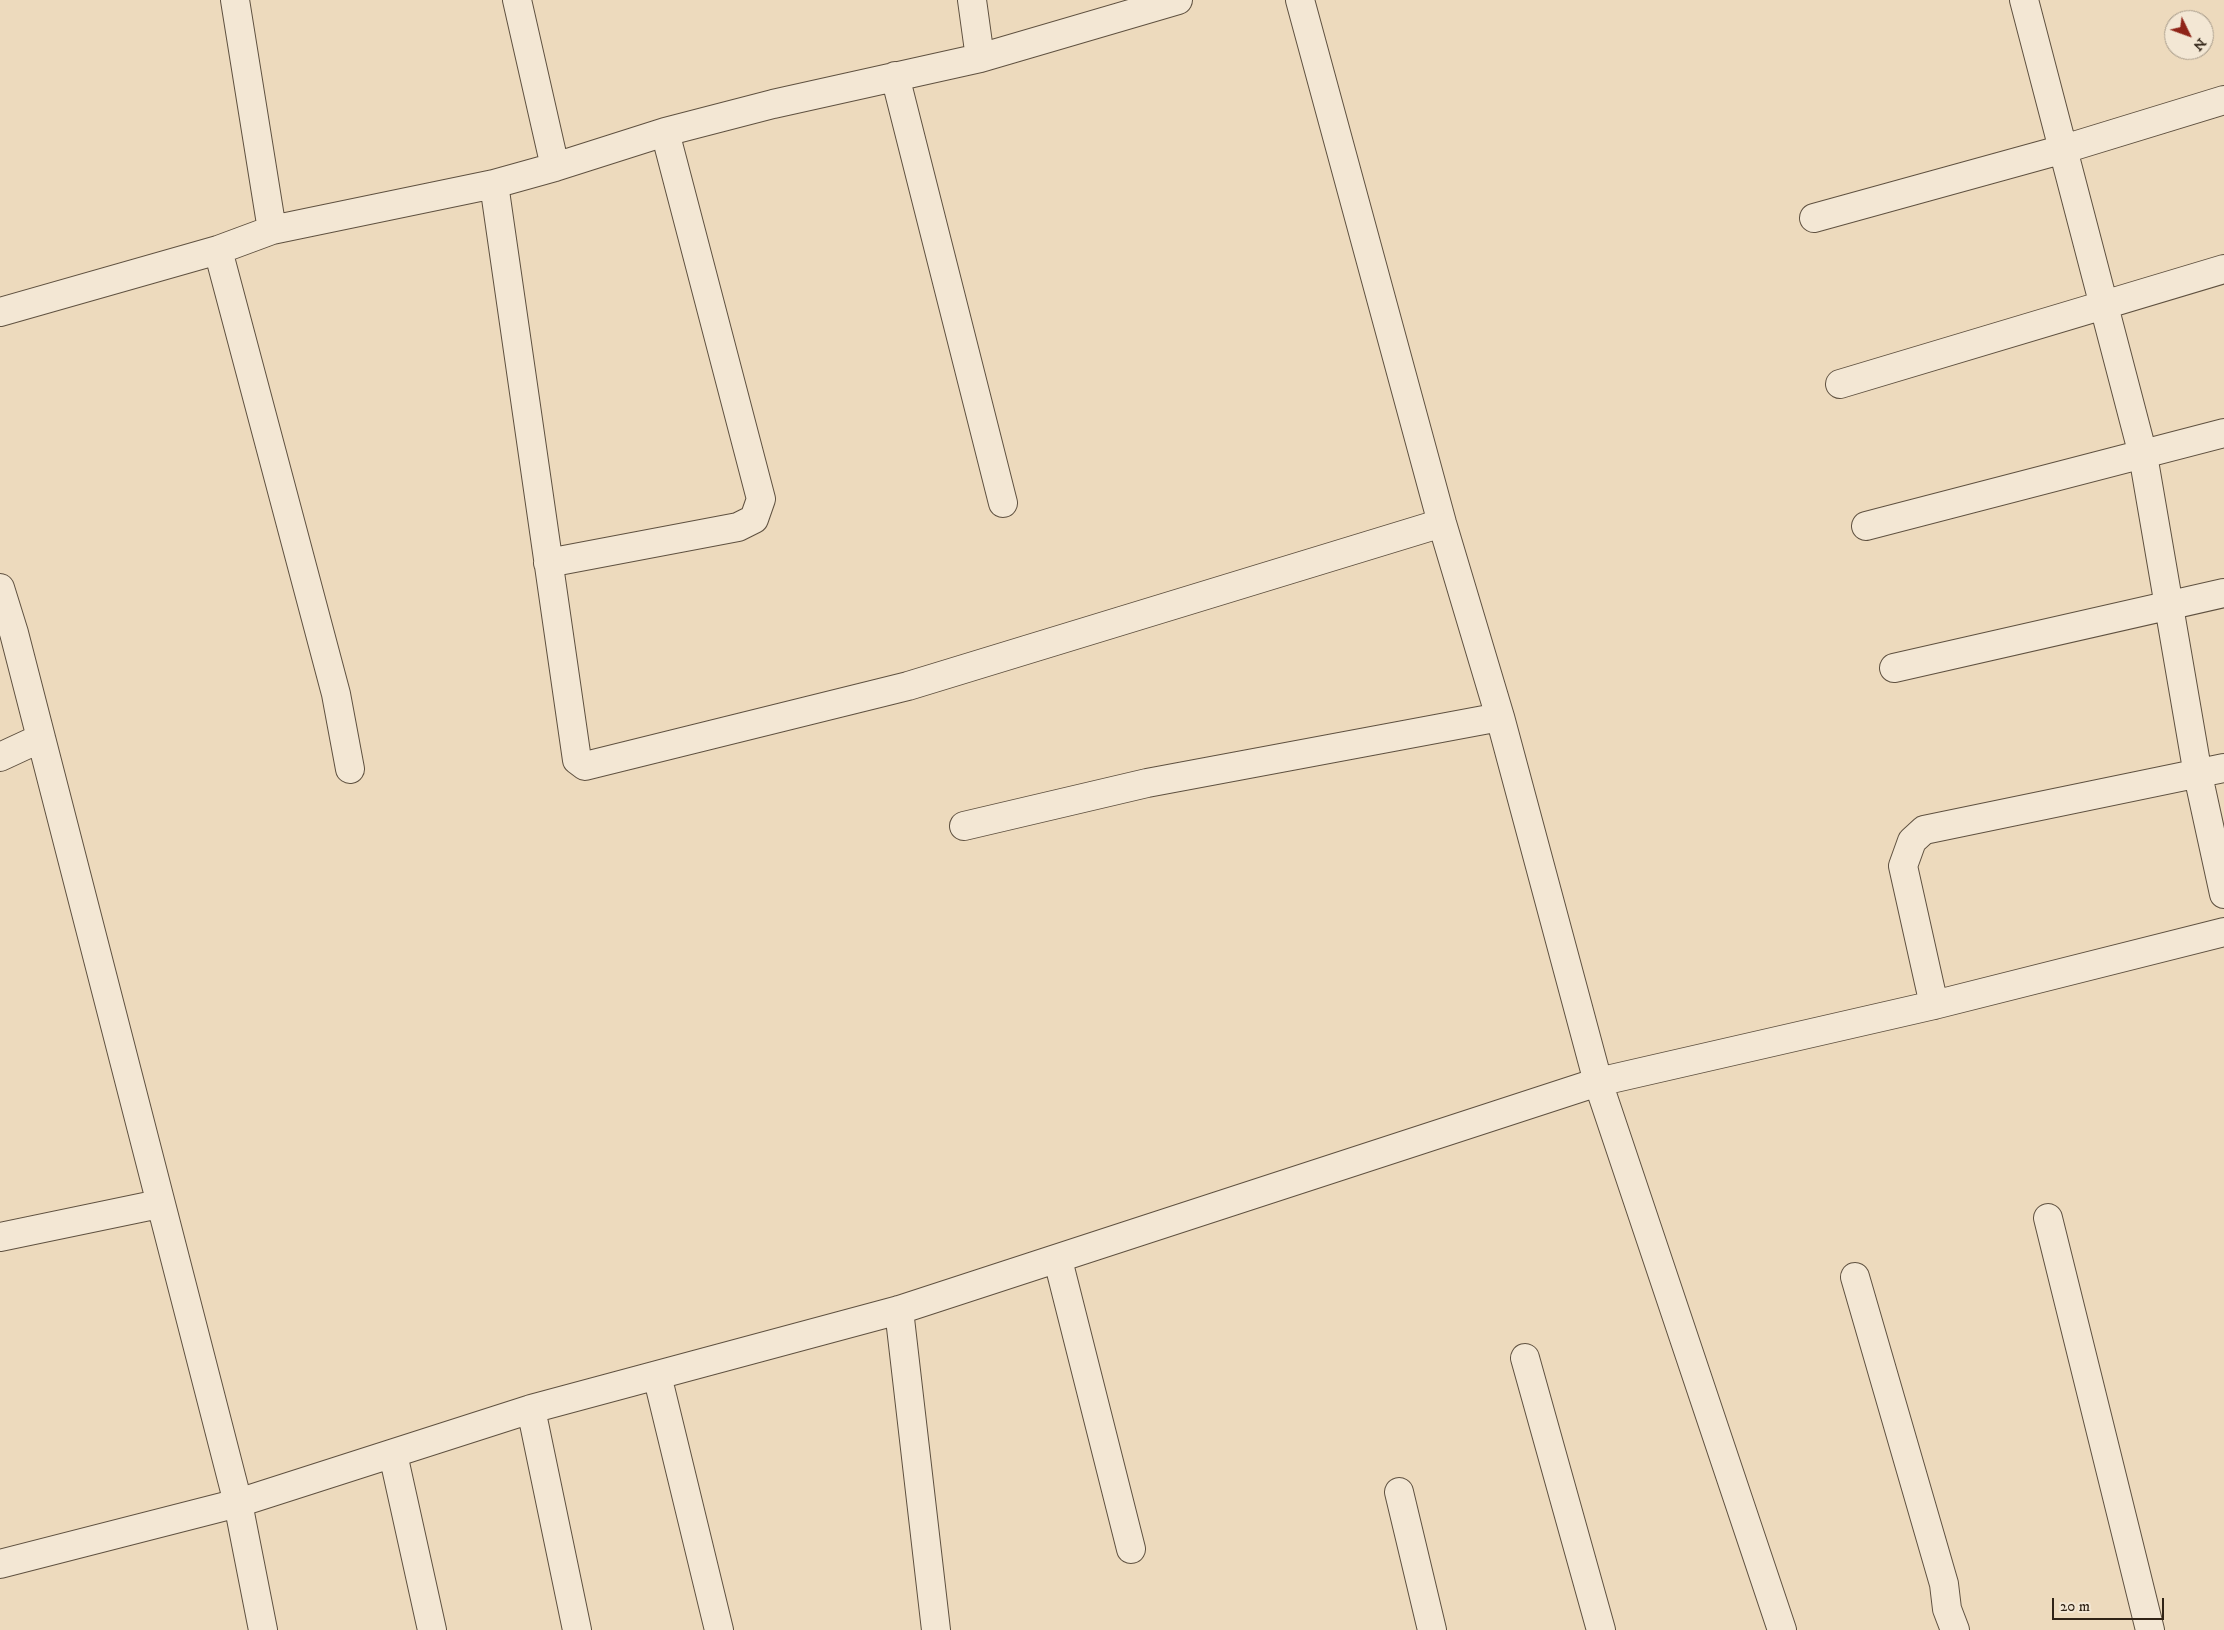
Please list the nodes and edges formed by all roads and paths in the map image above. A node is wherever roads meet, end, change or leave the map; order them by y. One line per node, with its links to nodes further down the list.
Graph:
1 (234, 0): 15 (street)
2 (517, 0): 12 (street)
3 (972, 0): 7 (street)
4 (1178, 0): 7 (street)
5 (1300, 0): 24 (street)
6 (2024, 0): 11 (street)
7 (980, 58): 8 (street)
8 (896, 76): 10 (street); 23 (street)
9 (2224, 100): 11 (street)
10 (665, 132): 12 (street); 26 (street)
11 (2064, 149): 14 (street); 18 (street)
12 (555, 167): 13 (street)
13 (494, 184): 15 (street); 26 (street)
14 (1814, 218)
15 (272, 230): 16 (street)
16 (218, 250): 19 (street); 35 (street)
17 (2224, 268): 18 (street)
18 (2104, 304): 20 (street); 22 (street)
19 (0, 312)
20 (1840, 384)
21 (2224, 433): 22 (street)
22 (2143, 455): 25 (street); 29 (street)
23 (1002, 503)
24 (1442, 523): 26 (street); 31 (street)
25 (1866, 526)
26 (548, 563)
27 (0, 588): 32 (street)
28 (2224, 593): 29 (street)
29 (2170, 606): 30 (street); 36 (street)
30 (1894, 668)
31 (1500, 717): 37 (street); 41 (street)
32 (41, 738): 33 (street); 42 (street)
33 (0, 757)
34 (2224, 768): 36 (street)
35 (350, 769)
36 (2198, 775): 38 (street); 40 (street)
37 (964, 826)
38 (2224, 894)
39 (2224, 932): 40 (street)
40 (1934, 1004): 41 (street)
41 (1598, 1082): 45 (street); 56 (street)
42 (159, 1204): 44 (street); 53 (street)
43 (2048, 1218): 65 (street)
44 (0, 1238)
45 (1058, 1260): 47 (street); 54 (street)
46 (1855, 1276): 64 (street)
47 (899, 1310): 49 (street); 61 (street)
48 (1525, 1358): 63 (street)
49 (657, 1375): 50 (street); 60 (street)
50 (531, 1409): 51 (street); 59 (street)
51 (393, 1454): 53 (street); 58 (street)
52 (1399, 1492): 62 (street)
53 (238, 1503): 55 (street); 57 (street)
54 (1131, 1549)
55 (0, 1564)
56 (1775, 1628)
57 (263, 1630)
58 (432, 1630)
59 (577, 1630)
60 (719, 1630)
61 (936, 1630)
62 (1432, 1630)
63 (1601, 1630)
64 (1955, 1630)
65 (2150, 1630)

